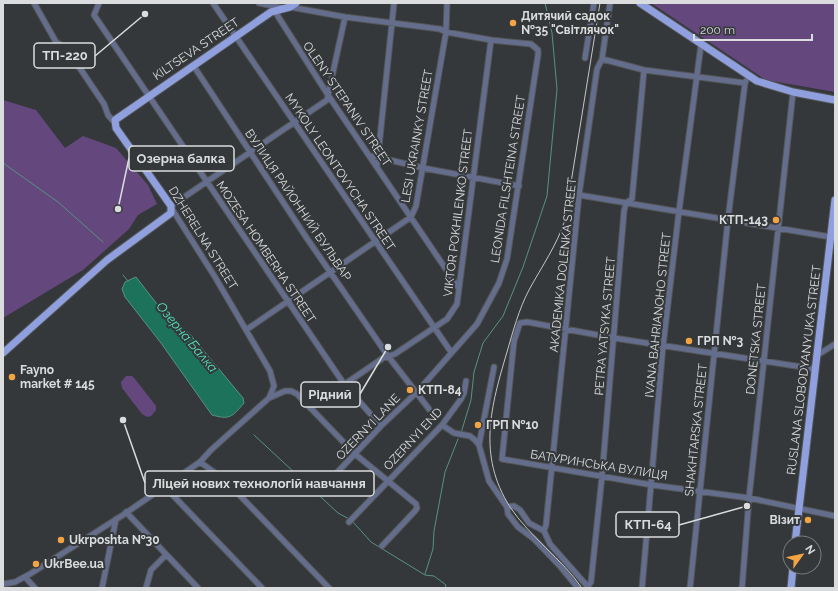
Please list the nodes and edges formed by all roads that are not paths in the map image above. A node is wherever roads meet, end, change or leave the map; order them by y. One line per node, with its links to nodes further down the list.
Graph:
1 (34, 3): 28 (street, DZHERELNA STREET)
2 (99, 3): 26 (street, MOZESA HOMBERHA STREET)
3 (213, 3): 15 (street, MYKOLY LEONTOVYCHA STREET)
4 (259, 3): 10 (street)
5 (394, 3): 13 (street)
6 (447, 3): 14 (street, LESI UKRAINKY STREET)
7 (594, 3): 18 (street)
8 (610, 3): 19 (street, AKADEMIKA DOLENKA STREET)
9 (640, 3): 17 (main road)
10 (290, 6): 11 (main road, KILTSEVA STREET); 12 (street)
11 (274, 10): 15 (main road, KILTSEVA STREET); 25 (street, OLENY STEPANIV STREET)
12 (345, 17): 13 (street); 25 (street)
13 (392, 23): 14 (street); 32 (street)
14 (446, 32): 16 (street); 34 (street, LESI UKRAINKY STREET)
15 (235, 36): 20 (main road, KILTSEVA STREET); 29 (street, MYKOLY LEONTOVYCHA STREET)
16 (491, 40): 35 (street, VIKTOR POKHILENKO STREET); 37 (street, LEONIDA FILSHTEINA STREET)
17 (701, 45): 22 (street, IVANA BAHRIANOHO STREET); 23 (main road)
18 (585, 58)
19 (602, 59): 21 (street); 38 (street, AKADEMIKA DOLENKA STREET)
20 (193, 65): 26 (main road, KILTSEVA STREET); 30 (street, ВУЛИЦЯ РАЙОННИЙ БУЛЬВАР)
21 (644, 70): 22 (street); 40 (street, PETRA YATSYKA STREET)
22 (696, 76): 23 (street); 42 (street, IVANA BAHRIANOHO STREET)
23 (746, 80): 24 (main road); 44 (street, SHAKHTARSKA STREET)
24 (794, 92): 27 (main road); 45 (street, DONETSKA STREET)
25 (328, 95): 29 (street); 31 (street, OLENY STEPANIV STREET)
26 (148, 96): 28 (main road, KILTSEVA STREET); 36 (street, MOZESA HOMBERHA STREET)
27 (835, 100)
28 (114, 122): 41 (main road, DZHERELNA STREET)
29 (293, 122): 30 (street); 47 (street, MYKOLY LEONTOVYCHA STREET)
30 (250, 151): 36 (street); 48 (street, ВУЛИЦЯ РАЙОННИЙ БУЛЬВАР)
31 (368, 154): 32 (street); 33 (street, OLENY STEPANIV STREET)
32 (376, 158): 33 (street); 34 (street)
33 (377, 167): 43 (street, OLENY STEPANIV STREET)
34 (423, 168): 35 (street); 43 (street, LESI UKRAINKY STREET)
35 (473, 177): 37 (street); 49 (street, VIKTOR POKHILENKO STREET)
36 (206, 182): 41 (street); 50 (street, MOZESA HOMBERHA STREET)
37 (519, 186): 57 (street, LEONIDA FILSHTEINA STREET)
38 (579, 195): 40 (street); 53 (street, AKADEMIKA DOLENKA STREET)
39 (835, 200): 46 (main road, RUSLANA SLOBODYANYUKA STREET)
40 (626, 203): 42 (street); 54 (street, PETRA YATSYKA STREET)
41 (171, 207): 52 (street, DZHERELNA STREET); 59 (main road)
42 (678, 211): 44 (street); 56 (street, IVANA BAHRIANOHO STREET)
43 (411, 217): 47 (street, LESI UKRAINKY STREET); 49 (street, OLENY STEPANIV STREET)
44 (728, 219): 45 (street); 58 (street, SHAKHTARSKA STREET)
45 (779, 228): 46 (street); 62 (street, DONETSKA STREET)
46 (832, 233): 61 (main road, RUSLANA SLOBODYANYUKA STREET)
47 (375, 242): 48 (street, LESI UKRAINKY STREET); 51 (street, MYKOLY LEONTOVYCHA STREET)
48 (331, 271): 50 (street, LESI UKRAINKY STREET); 60 (street, ВУЛИЦЯ РАЙОННИЙ БУЛЬВАР)
49 (458, 287): 51 (street, VIKTOR POKHILENKO STREET)
50 (287, 300): 52 (street, LESI UKRAINKY STREET); 66 (street, MOZESA HOMBERHA STREET)
51 (434, 328): 57 (street, MYKOLY LEONTOVYCHA STREET); 60 (street, VIKTOR POKHILENKO STREET)
52 (246, 330): 68 (street, DZHERELNA STREET)
53 (566, 330): 54 (street); 76 (street, AKADEMIKA DOLENKA STREET); 76 (street, БАТУРИНСЬКА ВУЛИЦЯ)
54 (614, 338): 56 (street); 77 (street, PETRA YATSYKA STREET)
55 (835, 344): 61 (street)
56 (663, 346): 58 (street); 80 (street, IVANA BAHRIANOHO STREET)
57 (451, 352): 67 (street, OZERNYI LANE)
58 (714, 352): 62 (street); 82 (street, SHAKHTARSKA STREET)
59 (3, 353)
60 (388, 356): 66 (street, VIKTOR POKHILENKO STREET); 67 (street, ВУЛИЦЯ РАЙОННИЙ БУЛЬВАР)
61 (816, 356): 64 (main road, RUSLANA SLOBODYANYUKA STREET)
62 (764, 362): 64 (street); 83 (street, DONETSKA STREET)
63 (494, 367): 73 (street)
64 (815, 369): 85 (main road, RUSLANA SLOBODYANYUKA STREET)
65 (466, 382): 71 (street, OZERNYI END)
66 (344, 384): 69 (street, VIKTOR POKHILENKO STREET); 72 (street, MOZESA HOMBERHA STREET)
67 (416, 392): 70 (street, ВУЛИЦЯ РАЙОННИЙ БУЛЬВАР); 72 (street, OZERNYI LANE)
68 (269, 398): 69 (street); 75 (street)
69 (310, 408): 74 (street)
70 (429, 409)
71 (442, 425): 73 (street); 79 (street, OZERNYI END)
72 (382, 426): 74 (street, OZERNYI LANE)
73 (479, 445): 84 (street)
74 (355, 454): 78 (street, OZERNYI LANE); 79 (street)
75 (200, 462): 81 (street); 103 (street)
76 (552, 468): 77 (street, БАТУРИНСЬКА ВУЛИЦЯ); 90 (street, AKADEMIKA DOLENKA STREET)
77 (602, 476): 80 (street, БАТУРИНСЬКА ВУЛИЦЯ); 97 (street, PETRA YATSYKA STREET)
78 (332, 479)
79 (388, 481): 89 (street, OZERNYI END); 92 (street)
80 (652, 485): 82 (street, БАТУРИНСЬКА ВУЛИЦЯ); 105 (street, IVANA BAHRIANOHO STREET)
81 (164, 486): 86 (street); 102 (street)
82 (701, 491): 83 (street, БАТУРИНСЬКА ВУЛИЦЯ); 106 (street, SHAKHTARSKA STREET)
83 (749, 498): 85 (street, БАТУРИНСЬКА ВУЛИЦЯ); 107 (street, DONETSKA STREET)
84 (507, 507): 90 (street); 104 (street)
85 (799, 508): 87 (street, БАТУРИНСЬКА ВУЛИЦЯ); 91 (main road, RUSLANA SLOBODYANYUKA STREET)
86 (126, 512): 88 (street); 93 (street)
87 (835, 516)
88 (116, 519): 95 (street); 99 (street)
89 (351, 520)
90 (544, 531): 97 (street)
91 (796, 535)
92 (382, 546)
93 (166, 555): 100 (street); 101 (street)
94 (792, 575): 108 (main road)
95 (25, 577): 96 (street); 98 (street)
96 (3, 584)
97 (589, 587)
98 (35, 588)
99 (102, 588)
100 (146, 588)
101 (198, 588)
102 (262, 588)
103 (329, 588)
104 (578, 588)
105 (642, 588)
106 (690, 588)
107 (742, 588)
108 (791, 588)

